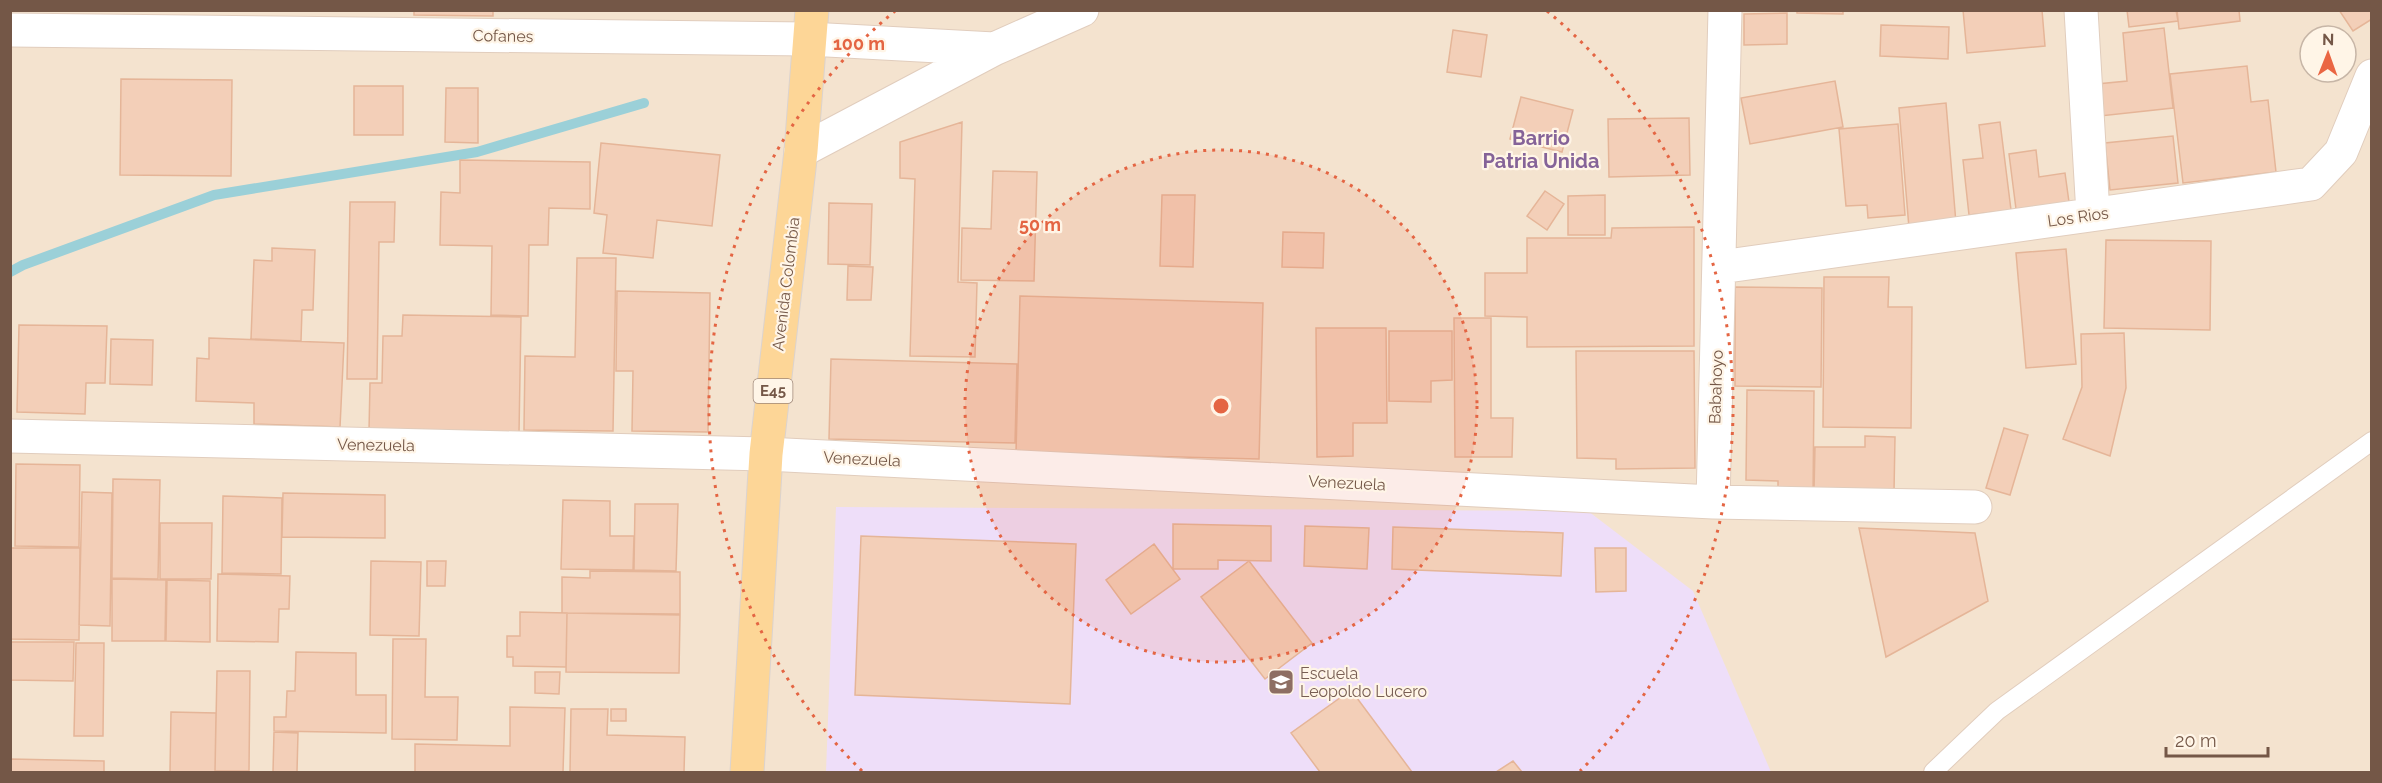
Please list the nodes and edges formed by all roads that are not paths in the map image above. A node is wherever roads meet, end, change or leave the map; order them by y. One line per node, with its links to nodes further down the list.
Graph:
1 (1082, 10): 6 (street, Cofanes)
2 (1725, 10): 10 (street, Babahoyo)
3 (2081, 10): 9 (street)
4 (811, 25): 5 (street, Cofanes); 6 (street, Cofanes); 8 (main road, Avenida Colombia / E45)
5 (10, 30)
6 (994, 49): 8 (street, Cofanes)
7 (2372, 76): 9 (street, Los Rios)
8 (801, 151): 13 (main road, Avenida Colombia / E45)
9 (2093, 214): 10 (street, Los Rios)
10 (1720, 267): 14 (street, Babahoyo)
11 (10, 436): 13 (street, Venezuela)
12 (2372, 441): 17 (lane)
13 (766, 454): 14 (street, Venezuela); 16 (main road, Avenida Colombia / E45)
14 (1713, 502): 15 (street)
15 (1975, 507)
16 (747, 772)
17 (1933, 772)

